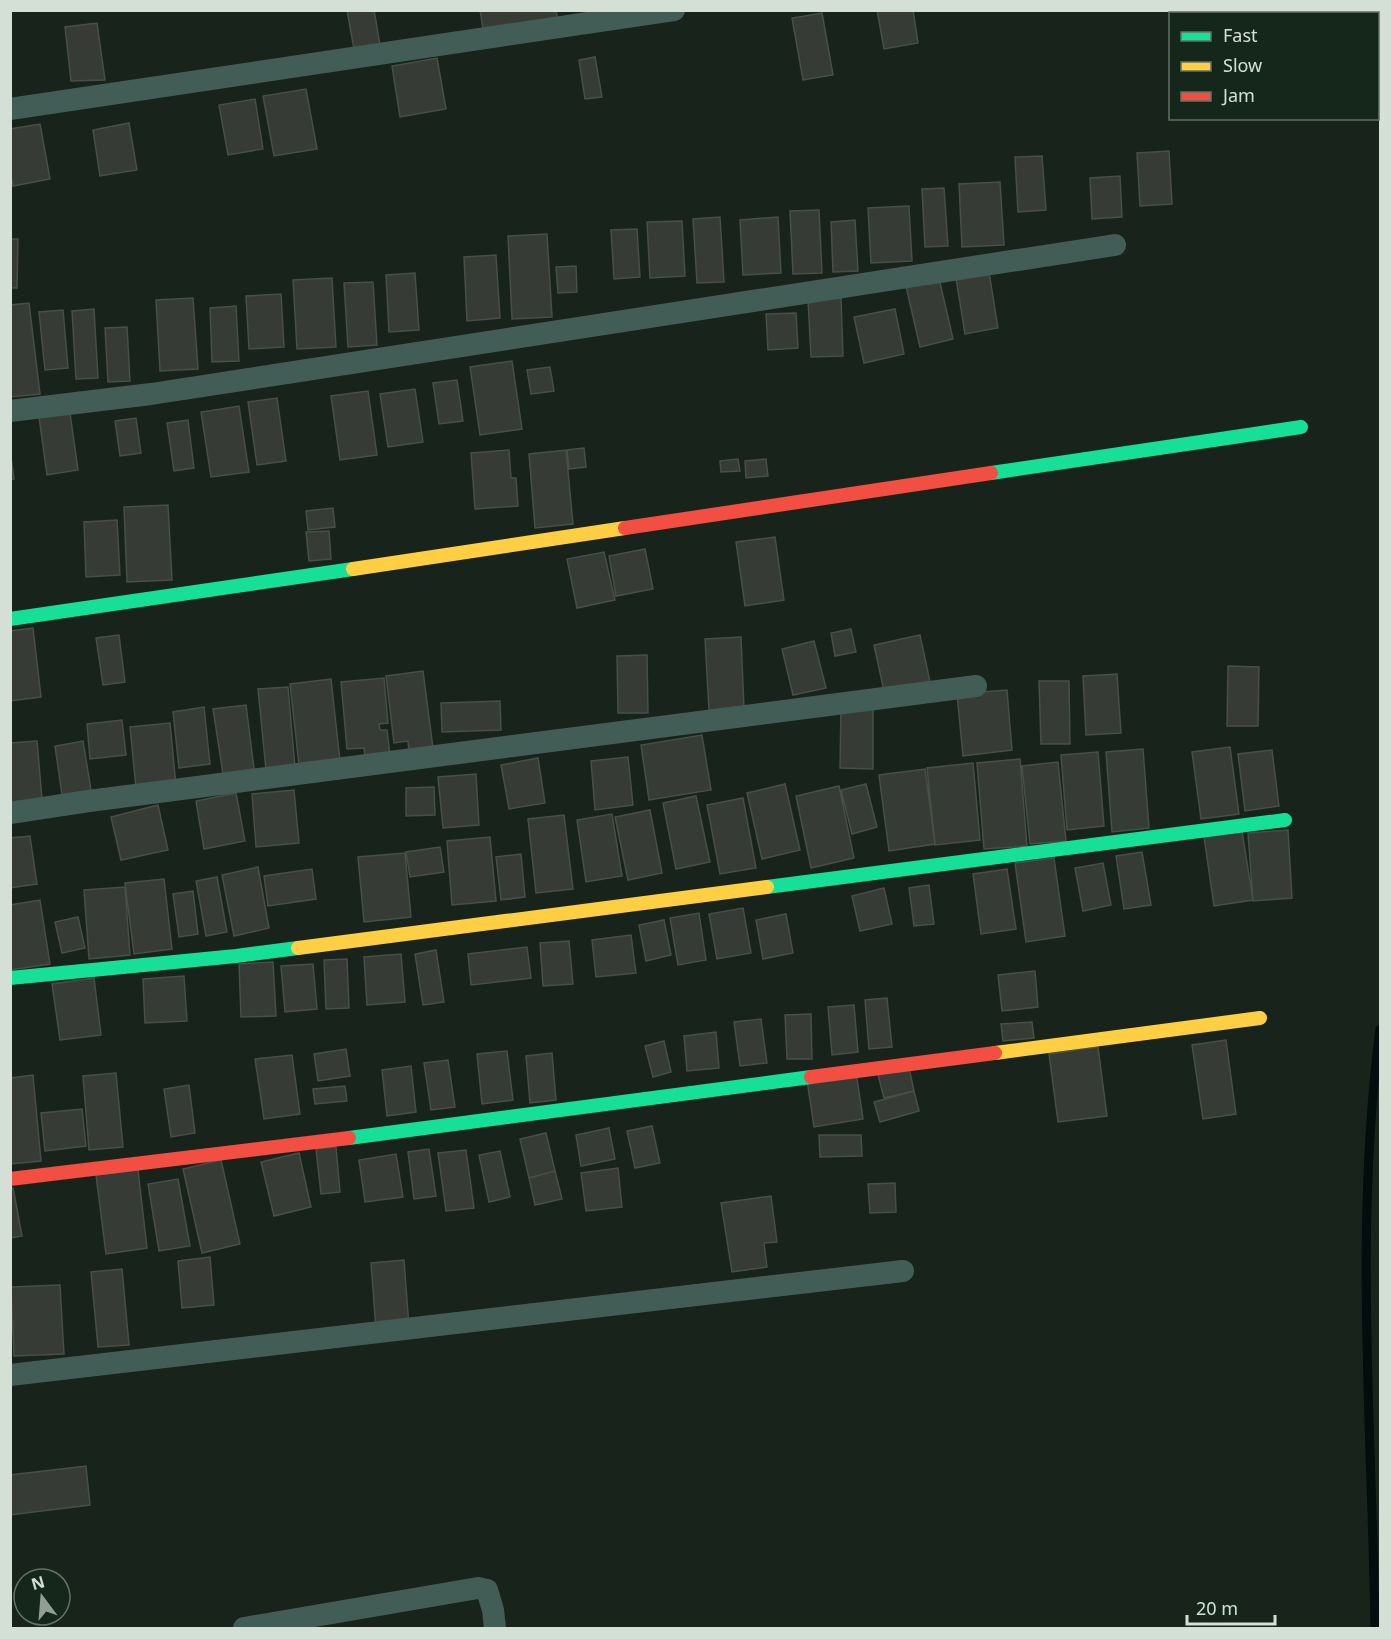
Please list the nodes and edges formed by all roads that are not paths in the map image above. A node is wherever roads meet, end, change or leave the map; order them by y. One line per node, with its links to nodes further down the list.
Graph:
1 (674, 10): 2 (street)
2 (10, 109)
3 (1115, 245): 4 (street)
4 (10, 411)
5 (1301, 427): 6 (street)
6 (10, 619)
7 (976, 686): 8 (street)
8 (10, 813)
9 (1286, 820): 10 (street)
10 (10, 978)
11 (1260, 1018): 12 (street)
12 (10, 1179)
13 (903, 1271): 14 (street)
14 (10, 1375)
15 (244, 1629): 16 (street)
16 (495, 1629)

